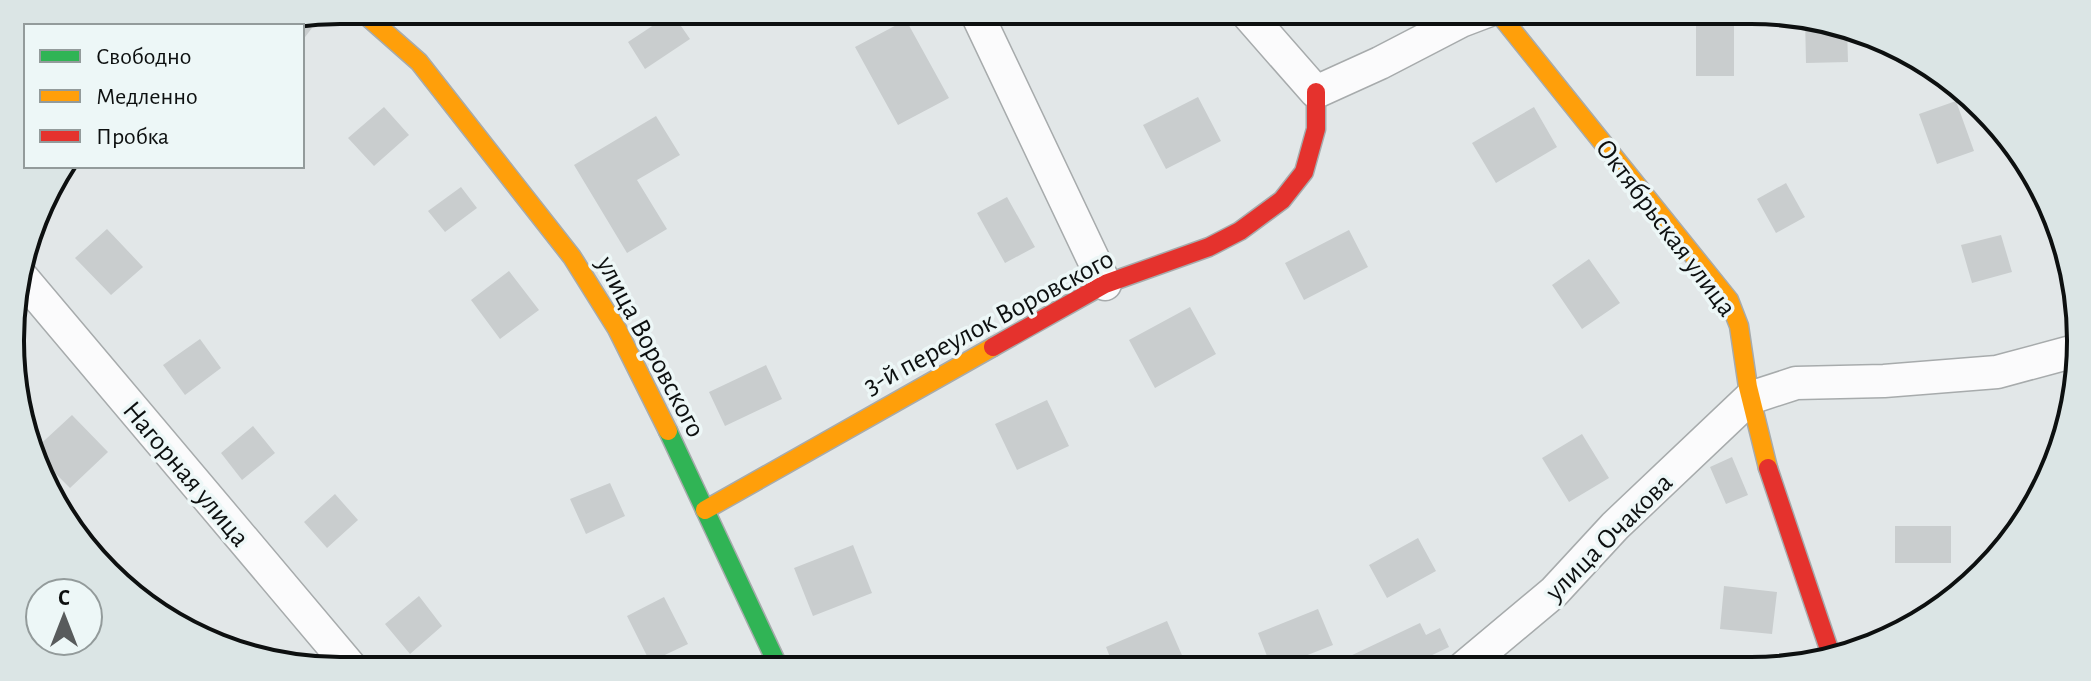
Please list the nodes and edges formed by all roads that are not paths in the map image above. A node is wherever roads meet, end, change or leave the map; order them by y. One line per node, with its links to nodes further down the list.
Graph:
1 (376, 24): 11 (street, улица Воровского)
2 (982, 24): 7 (street)
3 (1256, 24): 6 (street)
4 (1455, 24): 6 (street)
5 (1504, 24): 10 (street, Октябрьская улица)
6 (1316, 92): 7 (street, 3-й переулок Воровского)
7 (1105, 284): 11 (street, 3-й переулок Воровского)
8 (29, 286): 13 (street, Нагорная улица)
9 (2066, 353): 10 (street)
10 (1750, 398): 12 (street, Октябрьская улица); 15 (street, улица Очакова)
11 (705, 510): 14 (street, улица Воровского)
12 (1828, 647)
13 (342, 657)
14 (774, 657)
15 (1476, 657)

